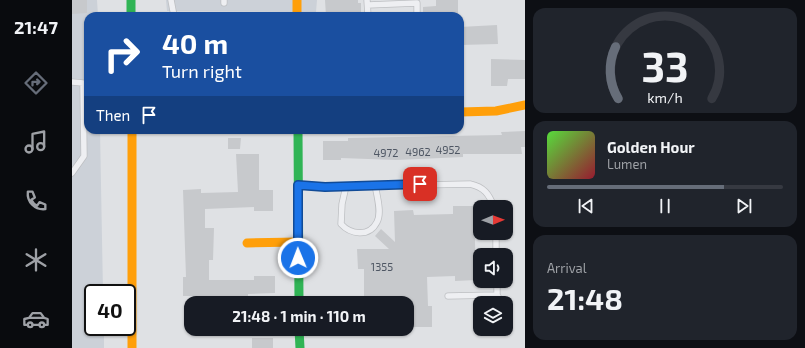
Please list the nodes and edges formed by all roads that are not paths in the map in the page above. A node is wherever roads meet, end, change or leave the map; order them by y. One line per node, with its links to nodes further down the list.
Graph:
1 (125, 0): 5 (street)
2 (171, 0): 6 (lane)
3 (297, 0): 7 (street)
4 (367, 2): 8 (lane); 9 (lane)
5 (131, 8)
6 (173, 12)
7 (297, 12)
8 (368, 12)
9 (417, 12)
10 (72, 82): 15 (lane)
11 (525, 105): 12 (street)
12 (464, 112)
13 (132, 134): 27 (street)
14 (298, 134): 16 (street)
15 (72, 173)
16 (298, 185): 17 (lane); 20 (street)
17 (346, 186): 18 (lane); 18 (lane)
18 (375, 186): 19 (lane)
19 (492, 200)
20 (298, 242): 21 (street); 24 (street)
21 (247, 243)
22 (497, 288): 23 (lane)
23 (497, 295): 25 (lane)
24 (299, 296)
25 (448, 296)
26 (299, 336): 28 (street)
27 (132, 348)
28 (300, 348)

